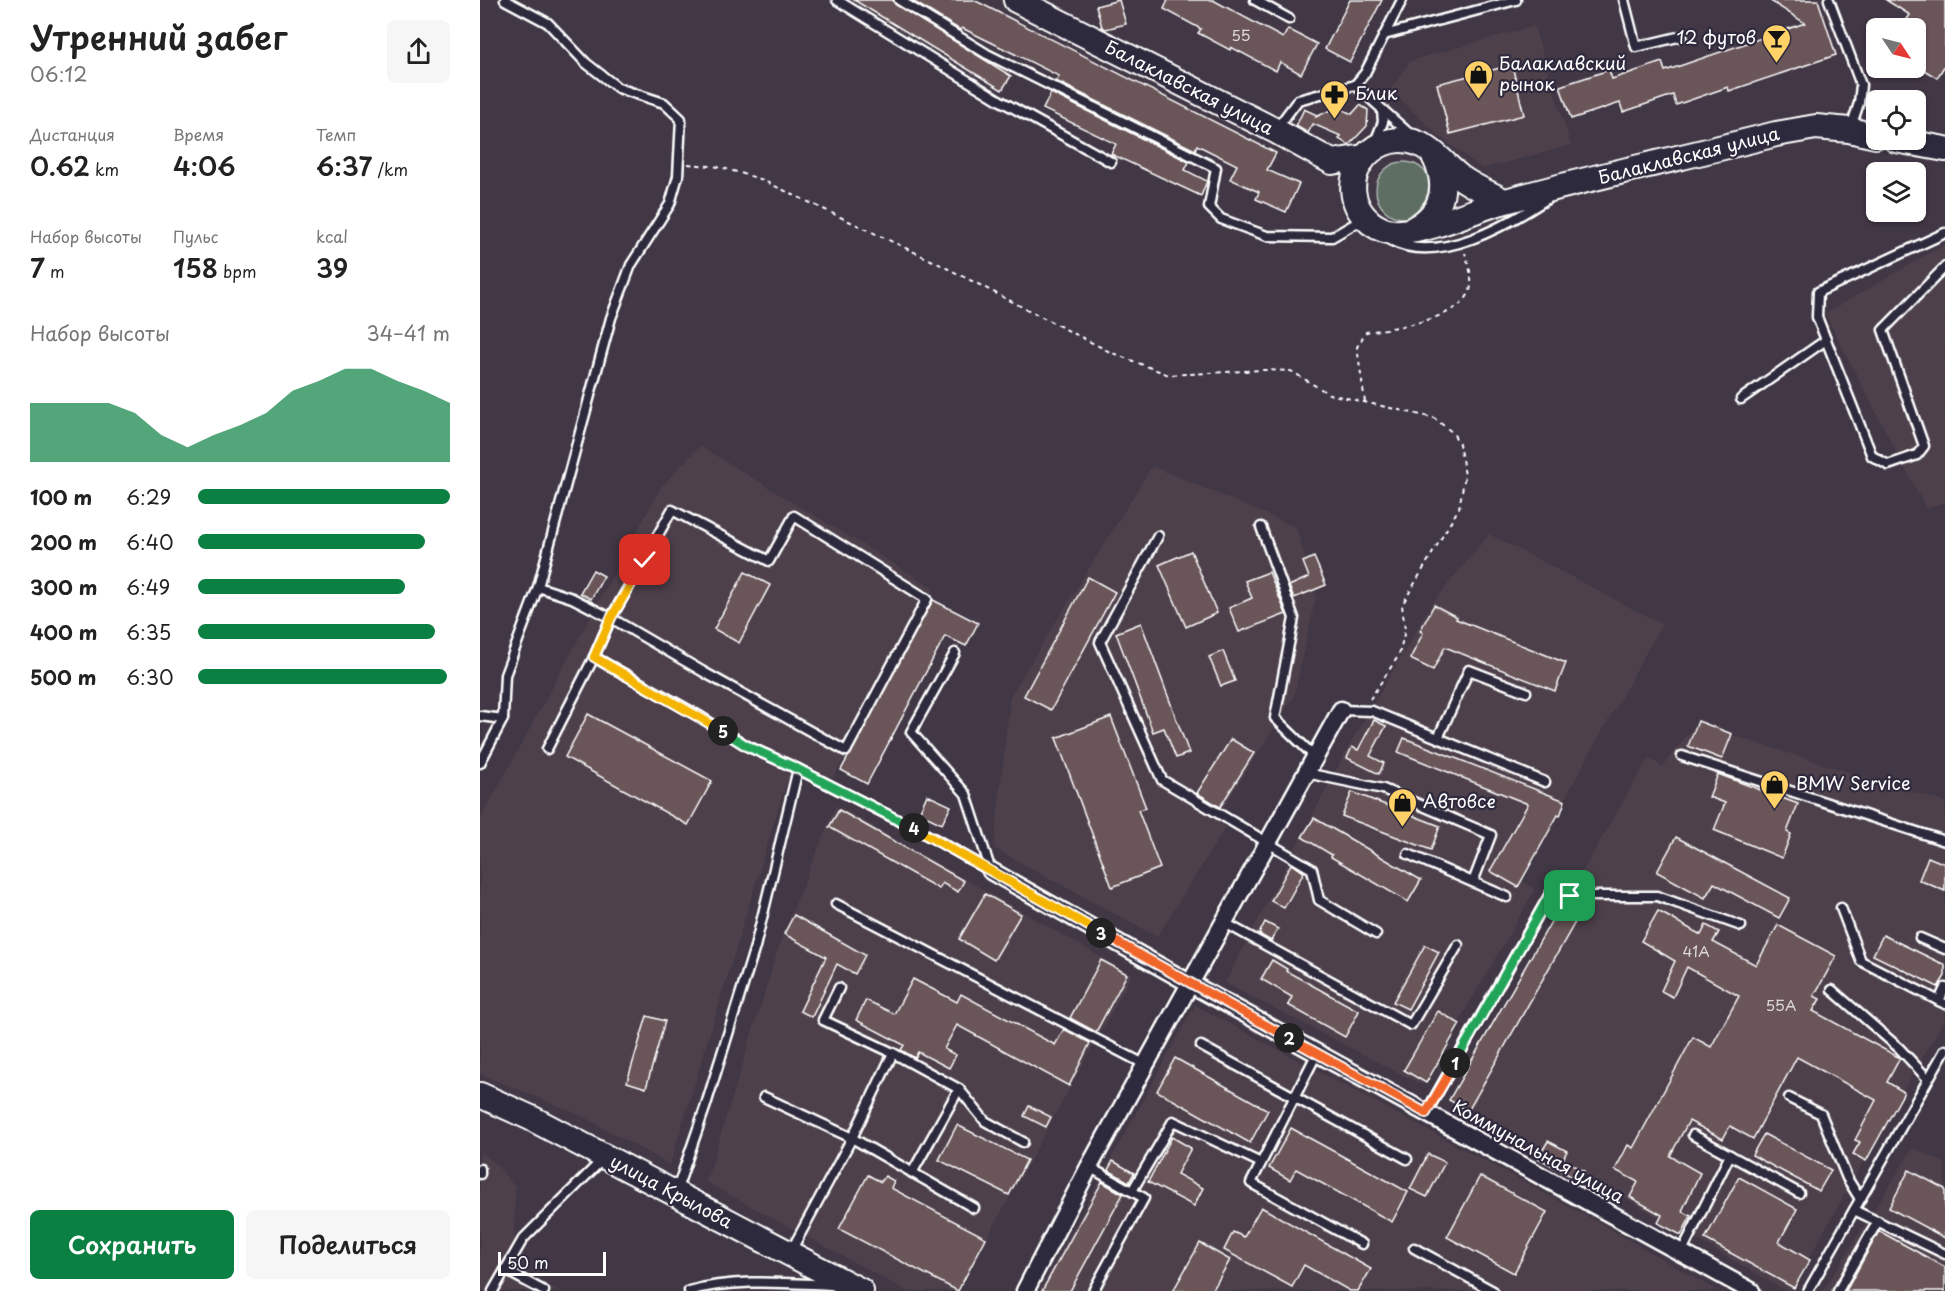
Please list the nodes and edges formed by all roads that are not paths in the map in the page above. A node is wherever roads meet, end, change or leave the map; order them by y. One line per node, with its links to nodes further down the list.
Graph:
1 (505, 0): 35 (lane)
2 (837, 0): 22 (lane)
3 (899, 0): 27 (lane)
4 (1016, 0): 15 (main road, Балаклавская улица)
5 (1255, 0): 10 (lane)
6 (1402, 0): 11 (lane)
7 (1516, 0): 11 (lane)
8 (1624, 0): 12 (lane)
9 (1829, 0): 16 (lane)
10 (1289, 19)
11 (1384, 35): 13 (lane)
12 (1682, 36)
13 (1355, 85): 14 (lane); 15 (lane)
14 (1382, 111): 20 (lane); 21 (lane)
15 (1274, 130): 23 (main road, Балаклавская улица)
16 (1849, 130): 17 (main road, Балаклавская улица); 25 (main road, Балаклавская улица)
17 (1866, 134)
18 (1926, 146): 19 (main road)
19 (1945, 149)
20 (1429, 151): 21 (main road); 26 (main road); 28 (main road)
21 (1367, 155): 23 (main road); 24 (main road)
22 (1111, 162)
23 (1332, 162): 24 (main road, Балаклавская улица)
24 (1353, 184): 27 (main road)
25 (1566, 186): 26 (main road, Балаклавская улица); 27 (lane)
26 (1504, 201): 28 (main road, Балаклавская улица)
27 (1370, 222): 28 (main road, Балаклавская улица)
28 (1411, 230)
29 (1945, 233): 31 (lane)
30 (1944, 271): 31 (lane)
31 (1826, 340): 32 (lane)
32 (1741, 399)
33 (1261, 526): 46 (lane)
34 (1158, 536): 52 (lane)
35 (538, 587): 36 (lane); 42 (lane)
36 (611, 618): 36 (lane); 38 (lane)
37 (955, 653): 54 (lane)
38 (594, 657): 44 (lane); 48 (lane)
39 (1526, 692): 43 (lane)
40 (1341, 710): 43 (lane); 46 (street)
41 (480, 716): 42 (lane)
42 (503, 719): 47 (lane)
43 (1438, 738): 50 (lane)
44 (547, 749)
45 (1683, 756): 51 (lane)
46 (1315, 757): 49 (street)
47 (480, 763)
48 (798, 769): 54 (lane); 95 (lane)
49 (1306, 773): 52 (street); 55 (lane)
50 (1545, 782)
51 (1945, 841)
52 (1266, 844): 59 (street); 61 (lane)
53 (1408, 854): 55 (lane)
54 (991, 871): 65 (street, Коммунальная улица)
55 (1473, 882): 56 (lane)
56 (1507, 897)
57 (836, 904): 74 (lane)
58 (1841, 908): 69 (lane)
59 (1225, 923): 63 (lane); 65 (street)
60 (1741, 926): 81 (lane)
61 (1376, 934)
62 (1920, 938): 64 (lane)
63 (1458, 945)
64 (1945, 950)
65 (1191, 984): 73 (street, Коммунальная улица); 74 (street)
66 (839, 988): 72 (lane)
67 (1945, 988): 69 (lane)
68 (1832, 990): 75 (lane)
69 (1942, 1003)
70 (1201, 1046): 79 (lane)
71 (1945, 1050): 75 (lane)
72 (893, 1053): 76 (lane); 83 (lane)
73 (1317, 1053): 79 (lane); 81 (street, Коммунальная улица)
74 (1146, 1065): 89 (street)
75 (1928, 1079): 96 (lane)
76 (959, 1089): 84 (lane); 91 (lane)
77 (480, 1095): 86 (main road, улица Крылова)
78 (764, 1097): 83 (lane)
79 (1294, 1098): 87 (lane); 88 (lane)
80 (1789, 1098): 96 (lane)
81 (1426, 1113): 102 (street, Коммунальная улица)
82 (1693, 1135): 85 (lane)
83 (852, 1138): 91 (lane); 103 (lane)
84 (1023, 1142)
85 (1730, 1155): 94 (lane); 102 (lane)
86 (605, 1157): 95 (main road, улица Крылова); 105 (lane)
87 (1407, 1160)
88 (1261, 1163): 93 (lane); 100 (lane)
89 (1089, 1167): 93 (lane); 111 (street)
90 (480, 1169): 92 (lane)
91 (912, 1173): 97 (lane)
92 (480, 1174)
93 (1132, 1191): 112 (lane)
94 (1799, 1193)
95 (675, 1194): 103 (main road, улица Крылова)
96 (1860, 1199): 98 (lane)
97 (974, 1208)
98 (1854, 1210): 99 (lane); 115 (lane)
99 (1878, 1221): 104 (lane); 116 (lane)
100 (1362, 1244)
101 (1414, 1248): 113 (lane)
102 (1681, 1252): 114 (street, Коммунальная улица)
103 (789, 1254): 107 (main road, улица Крылова)
104 (1945, 1254)
105 (505, 1270): 108 (lane); 109 (lane)
106 (729, 1288): 107 (lane); 110 (lane)
107 (855, 1288)
108 (493, 1291)
109 (544, 1291)
110 (689, 1291)
111 (1025, 1291)
112 (1093, 1291)
113 (1493, 1291)
114 (1751, 1291)
115 (1808, 1291)
116 (1838, 1291)

